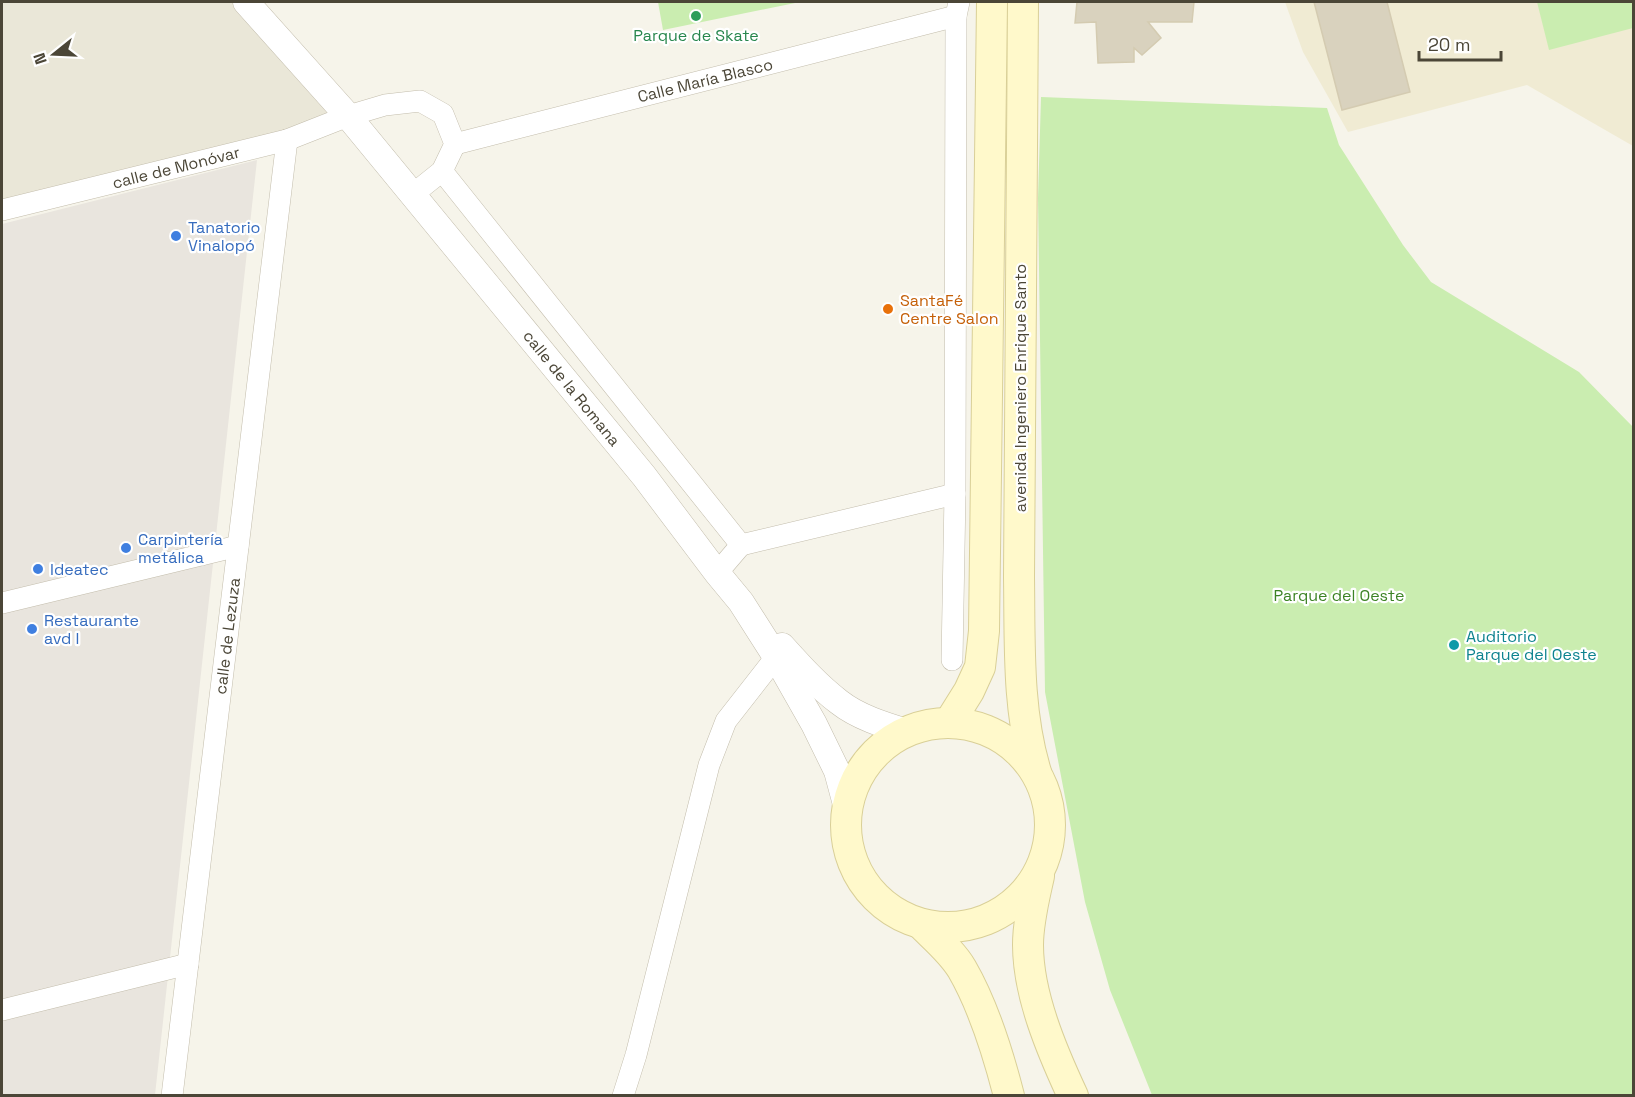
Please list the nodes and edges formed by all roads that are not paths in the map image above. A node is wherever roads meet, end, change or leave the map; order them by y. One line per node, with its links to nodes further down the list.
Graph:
1 (246, 2): 5 (street, calle de la Romana)
2 (992, 2): 19 (main road, avenida Ingeniero Enrique Santo)
3 (1023, 2): 21 (main road, avenida Ingeniero Enrique Santo)
4 (957, 9): 7 (street, Calle María Blasco); 11 (street)
5 (348, 116): 6 (street, calle de Monóvar); 7 (street, calle de Monóvar); 9 (street, calle de la Romana)
6 (286, 140): 10 (street, calle de Monóvar); 13 (street, calle de Lezuza)
7 (455, 144): 8 (street)
8 (442, 171): 9 (street); 12 (street)
9 (412, 195): 14 (street, calle de la Romana)
10 (2, 210)
11 (955, 494): 12 (street); 18 (street)
12 (741, 544): 14 (street)
13 (238, 546): 16 (street); 25 (street, calle de Lezuza)
14 (717, 573): 15 (street, calle de la Romana)
15 (741, 602): 17 (street, calle de la Romana); 20 (street)
16 (2, 603)
17 (776, 657): 22 (street, calle de la Romana); 28 (street)
18 (952, 660)
19 (949, 723): 20 (main road); 21 (main road)
20 (907, 732): 22 (main road)
21 (1036, 772): 23 (main road)
22 (847, 808): 24 (main road)
23 (1042, 866): 24 (main road); 30 (main road)
24 (921, 924): 29 (main road)
25 (188, 964): 26 (street); 27 (street, calle de Lezuza)
26 (2, 1010)
27 (172, 1095)
28 (623, 1095)
29 (1009, 1095)
30 (1073, 1095)

